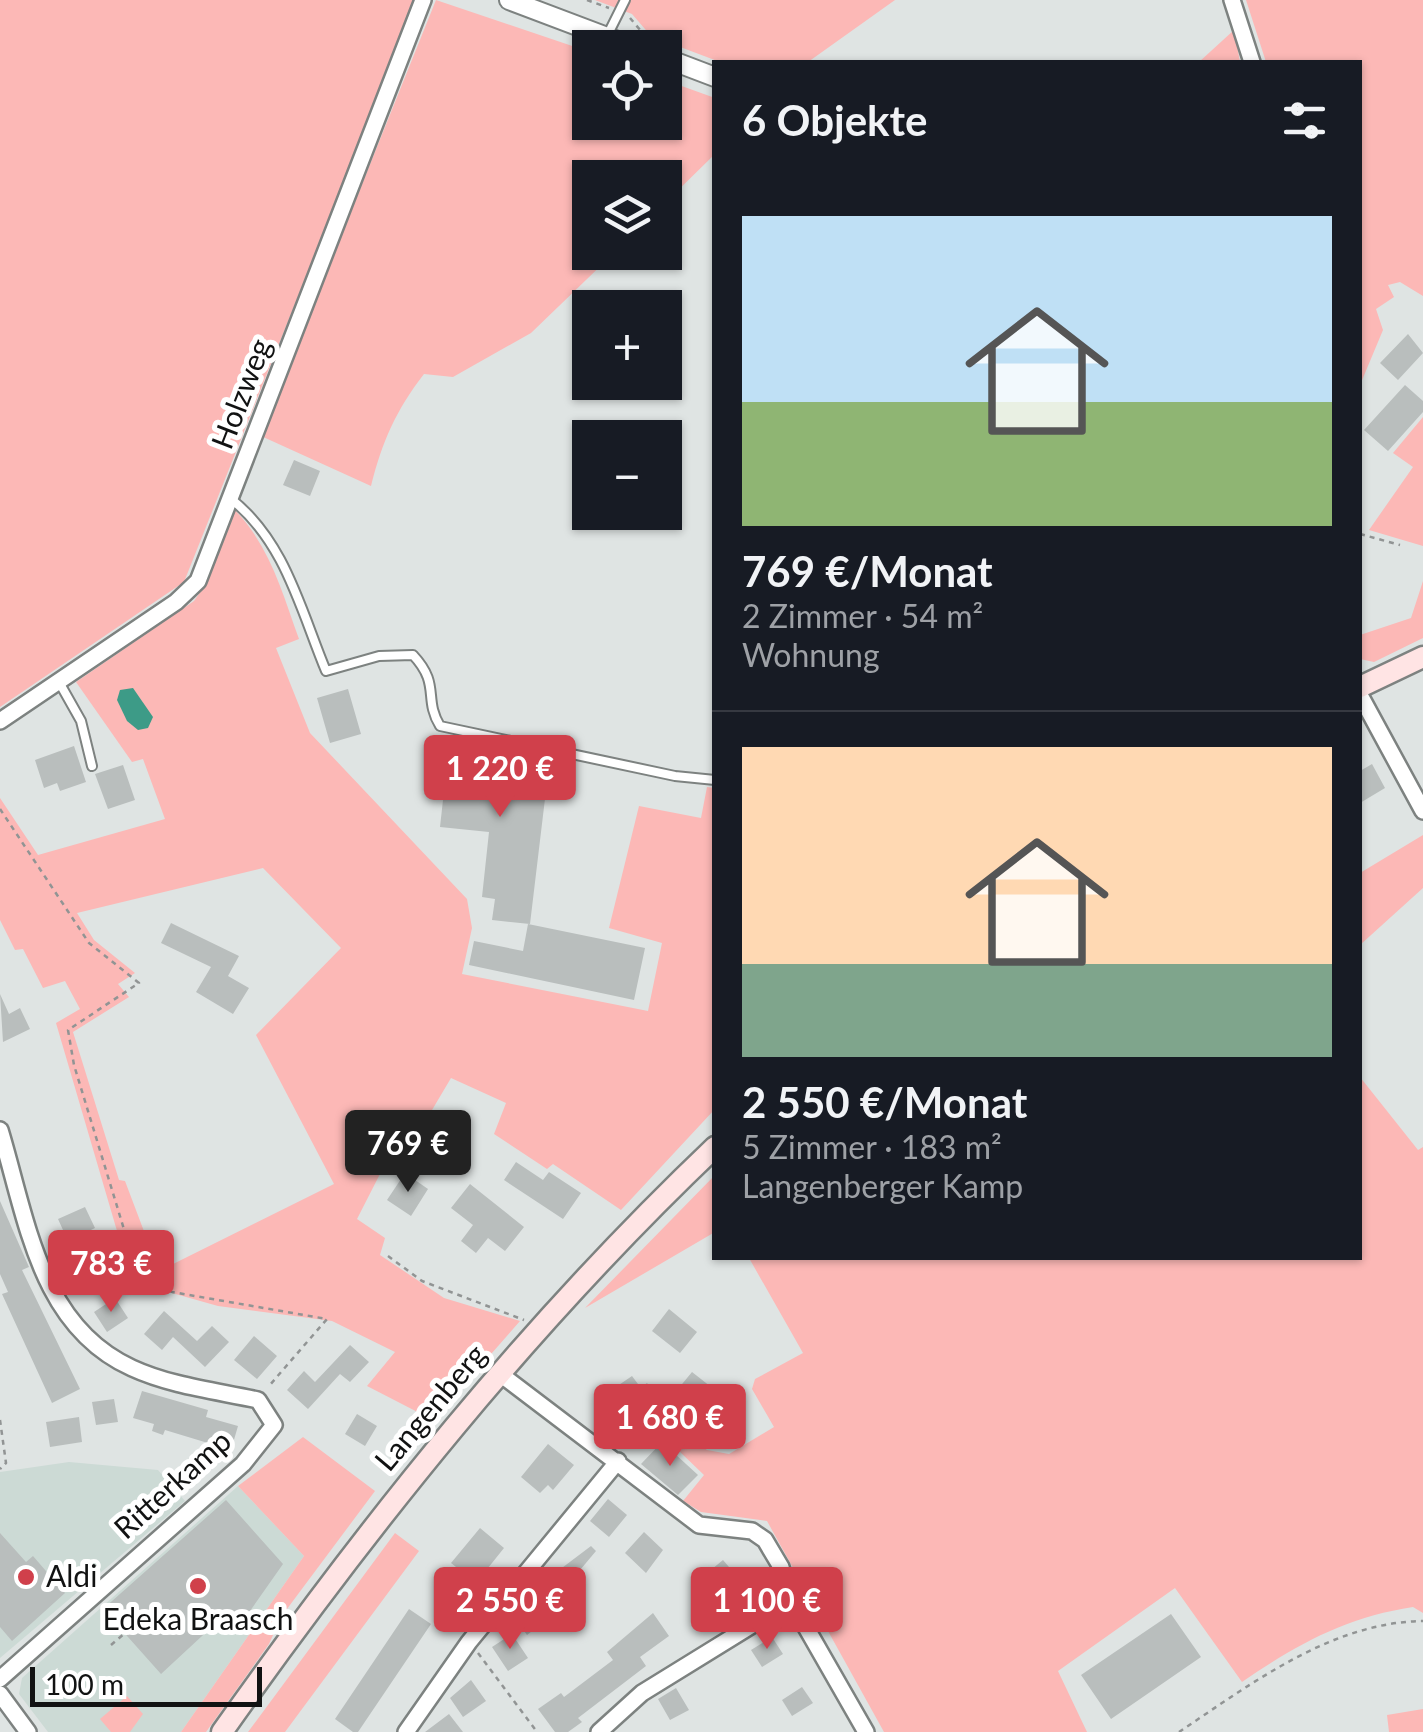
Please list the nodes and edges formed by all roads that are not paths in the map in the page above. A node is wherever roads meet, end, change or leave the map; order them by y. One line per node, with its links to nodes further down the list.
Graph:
1 (423, 0): 10 (street, Holzweg)
2 (510, 0): 5 (street)
3 (626, 0): 6 (lane)
4 (1232, 0): 7 (street)
5 (588, 30)
6 (610, 30)
7 (1251, 60)
8 (682, 64): 9 (street)
9 (712, 76)
10 (231, 498): 12 (street, Holzweg); 17 (lane)
11 (1423, 656): 13 (main road)
12 (59, 682): 15 (street, Holzweg); 16 (lane)
13 (1362, 686)
14 (1362, 700): 18 (street)
15 (0, 721)
16 (92, 766)
17 (712, 780)
18 (1423, 810)
19 (0, 1130): 24 (street, Ritterkamp)
20 (712, 1150): 21 (main road, Langenberg)
21 (500, 1373): 22 (street); 27 (main road, Langenberg)
22 (618, 1461): 23 (street); 28 (street)
23 (790, 1601): 29 (street); 30 (street)
24 (0, 1679)
25 (0, 1694): 26 (street)
26 (28, 1732)
27 (222, 1732)
28 (406, 1732)
29 (599, 1732)
30 (866, 1732)

